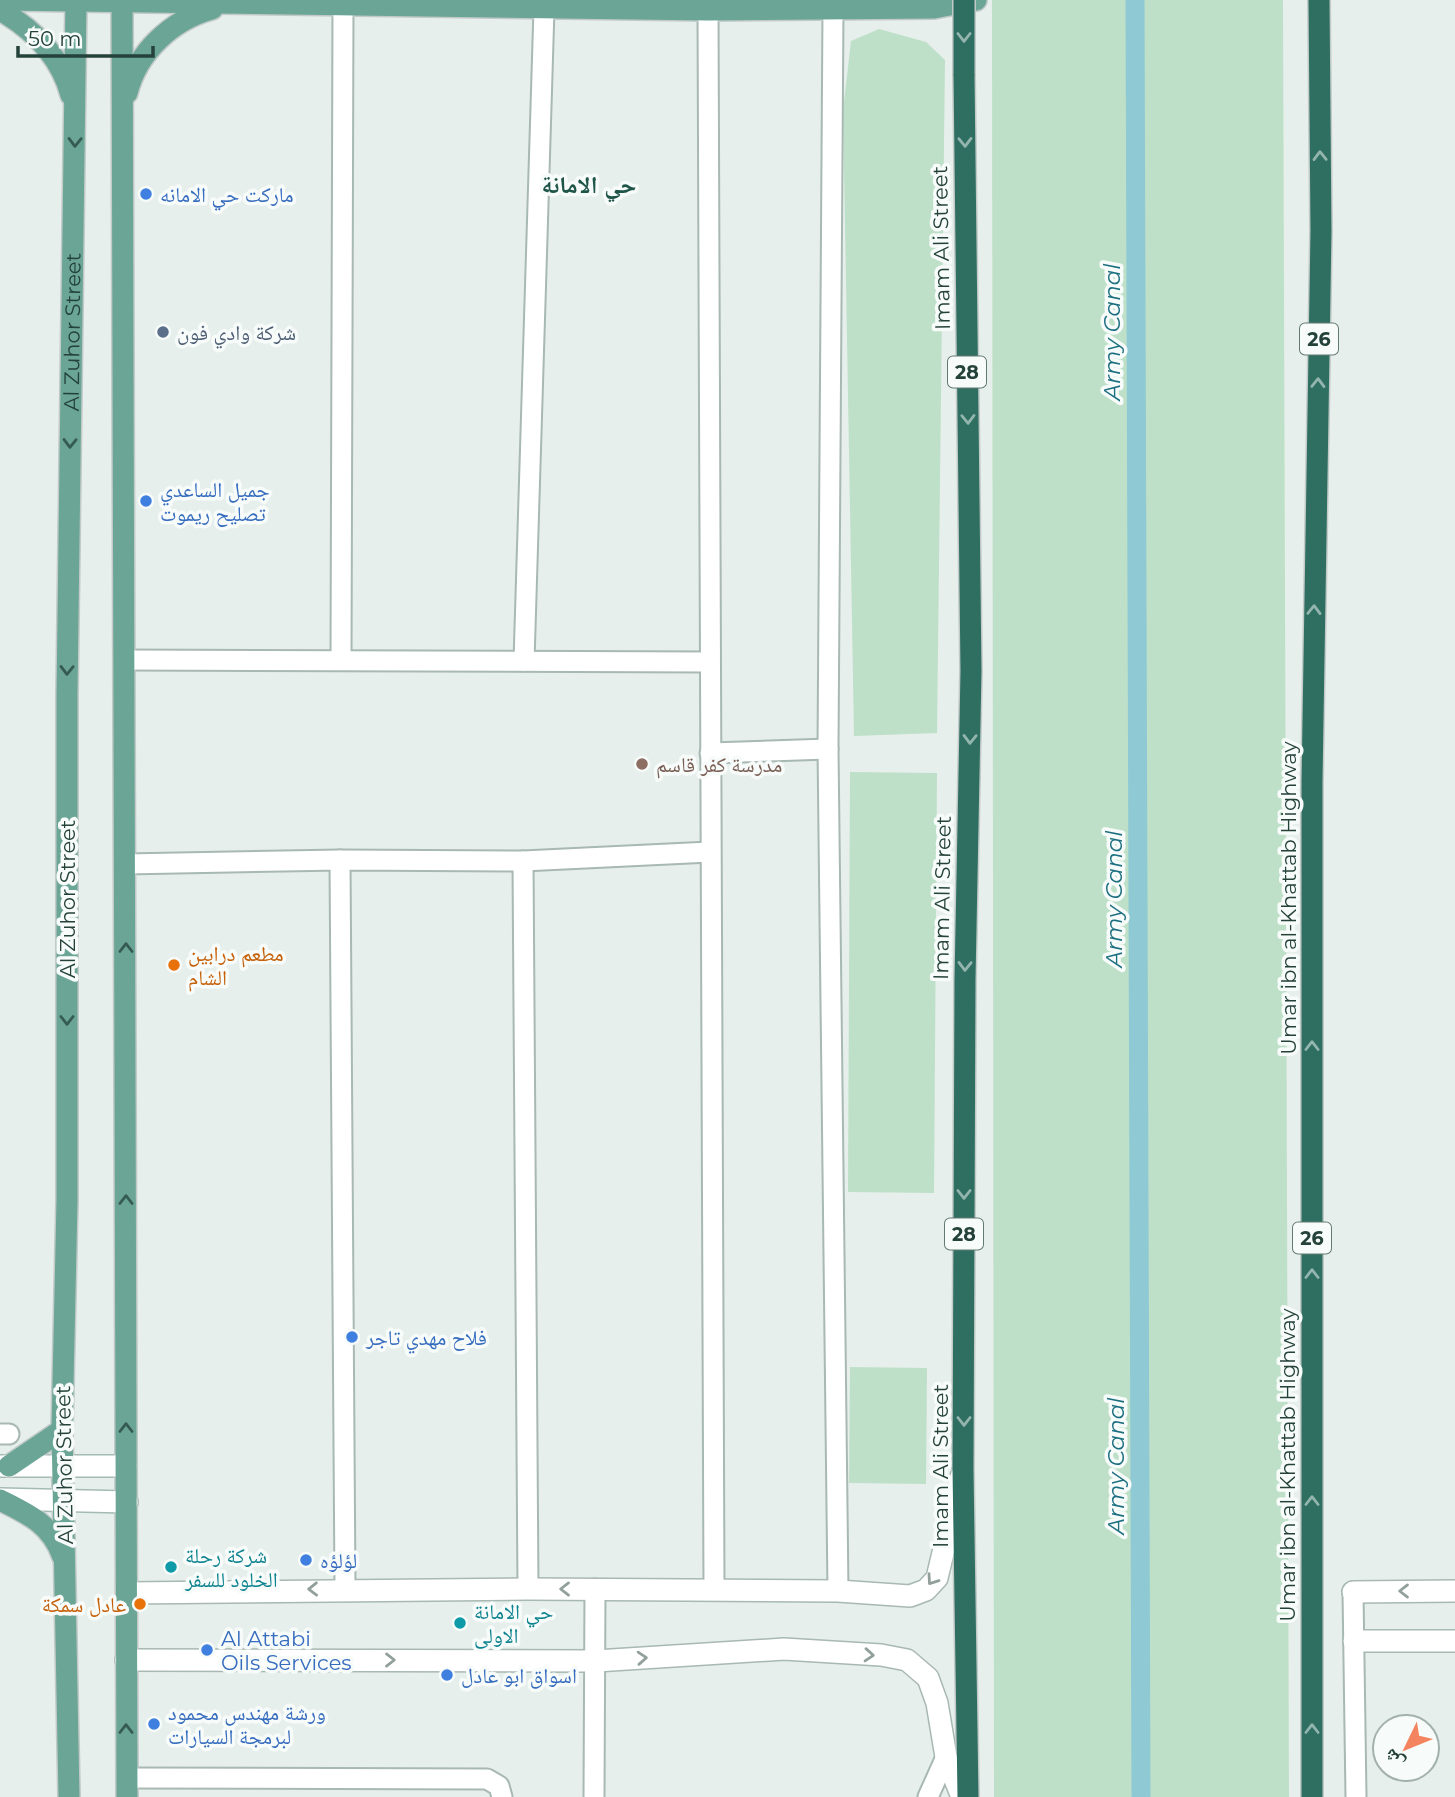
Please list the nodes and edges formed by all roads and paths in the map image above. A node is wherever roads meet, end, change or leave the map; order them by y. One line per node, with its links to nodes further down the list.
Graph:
1 (5, 0): 5 (main road)
2 (964, 0): 30 (highway, Imam Ali Street / 28, one-way to 30, bridge)
3 (976, 0): 11 (main road)
4 (1319, 0): 55 (highway, Umar ibn al-Khattab Highway / 26, one-way to 4)
5 (76, 1): 6 (main road); 14 (main road, Al Zuhor Street)
6 (122, 2): 8 (main road); 15 (main road)
7 (290, 3): 8 (main road); 9 (main road)
8 (226, 5): 15 (main road)
9 (343, 7): 10 (main road); 17 (street)
10 (544, 9): 13 (main road); 18 (street)
11 (833, 9): 13 (main road); 20 (street)
12 (0, 10): 14 (main road)
13 (708, 10): 19 (street)
14 (75, 112): 26 (main road, Al Zuhor Street, one-way to 26)
15 (122, 112): 16 (main road)
16 (124, 660): 17 (street); 25 (main road)
17 (341, 660): 18 (street)
18 (524, 661): 19 (street)
19 (709, 662): 21 (street)
20 (828, 749): 21 (street); 39 (street)
21 (710, 753): 22 (street)
22 (710, 852): 24 (street); 38 (street)
23 (340, 860): 24 (street); 25 (street); 35 (street)
24 (523, 861): 36 (street)
25 (125, 864): 29 (main road, one-way to 25)
26 (62, 1430): 27 (main road); 28 (main road, Al Zuhor Street)
27 (5, 1466): 28 (street)
28 (65, 1466): 29 (street); 32 (main road, Al Zuhor Street)
29 (127, 1466): 33 (main road)
30 (963, 1468): 39 (street, one-way to 39); 54 (highway, Imam Ali Street / 28)
31 (0, 1499): 32 (street); 34 (main road)
32 (65, 1499): 33 (street); 34 (main road, Al Zuhor Street)
33 (127, 1502): 42 (main road)
34 (65, 1563): 49 (main road, Al Zuhor Street)
35 (345, 1588): 36 (street); 42 (street, one-way to 42)
36 (528, 1588): 37 (street, one-way to 36)
37 (595, 1589): 38 (street); 46 (street)
38 (714, 1590): 39 (street)
39 (838, 1591)
40 (1455, 1591): 41 (street, one-way to 41)
41 (1353, 1592): 43 (street)
42 (127, 1593): 45 (main road)
43 (1354, 1641): 44 (street); 56 (street)
44 (1455, 1641)
45 (126, 1660): 46 (street, one-way to 46); 48 (main road, one-way to 45)
46 (596, 1661): 47 (street, one-way to 47); 51 (street)
47 (946, 1757): 52 (street); 53 (street)
48 (127, 1787): 50 (street)
49 (69, 1797)
50 (502, 1797)
51 (594, 1797)
52 (928, 1797)
53 (962, 1797)
54 (968, 1797)
55 (1312, 1797)
56 (1356, 1797)

